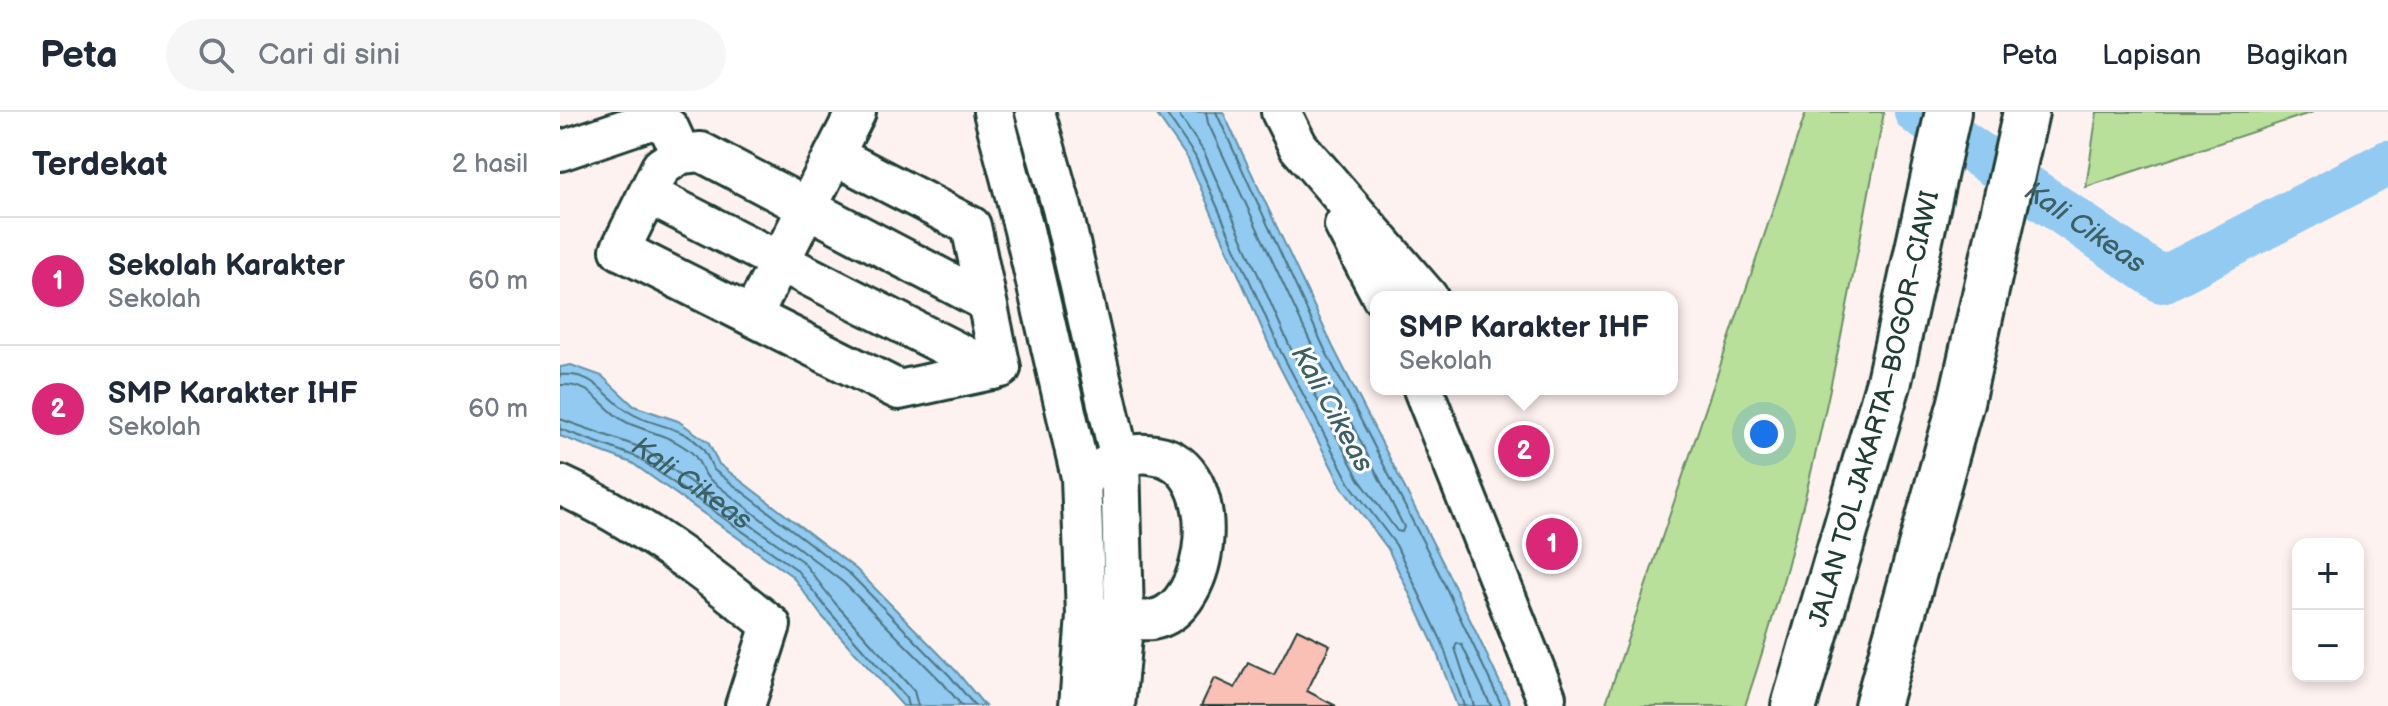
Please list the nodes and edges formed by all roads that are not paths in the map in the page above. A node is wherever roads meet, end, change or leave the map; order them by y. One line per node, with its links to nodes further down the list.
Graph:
1 (856, 112): 10 (street)
2 (993, 112): 14 (street)
3 (1035, 112): 13 (street)
4 (1281, 112): 7 (street)
5 (1948, 112): 33 (highway, JALAN TOL JAKARTA–BOGOR–CIAWI)
6 (2026, 112): 34 (highway)
7 (1298, 146): 16 (street); 17 (street)
8 (560, 151): 9 (street)
9 (681, 154): 11 (street); 12 (street)
10 (834, 155): 12 (street); 18 (street)
11 (649, 195): 15 (street); 19 (street)
12 (807, 208): 15 (street); 18 (street)
13 (1062, 208): 14 (street); 23 (street)
14 (1024, 230): 24 (street)
15 (780, 261): 19 (street); 20 (street)
16 (1379, 291)
17 (1423, 291)
18 (987, 302): 20 (street)
19 (752, 316): 20 (street)
20 (993, 370)
21 (1424, 395): 26 (street)
22 (1424, 395): 29 (street)
23 (1120, 460): 24 (street); 28 (street); 28 (street)
24 (1081, 477): 27 (street)
25 (560, 485): 30 (street)
26 (1462, 507)
27 (1086, 616): 28 (street); 31 (street)
28 (1124, 617): 32 (street)
29 (1546, 697)
30 (745, 706)
31 (1079, 706)
32 (1115, 706)
33 (1794, 706)
34 (1877, 706)

